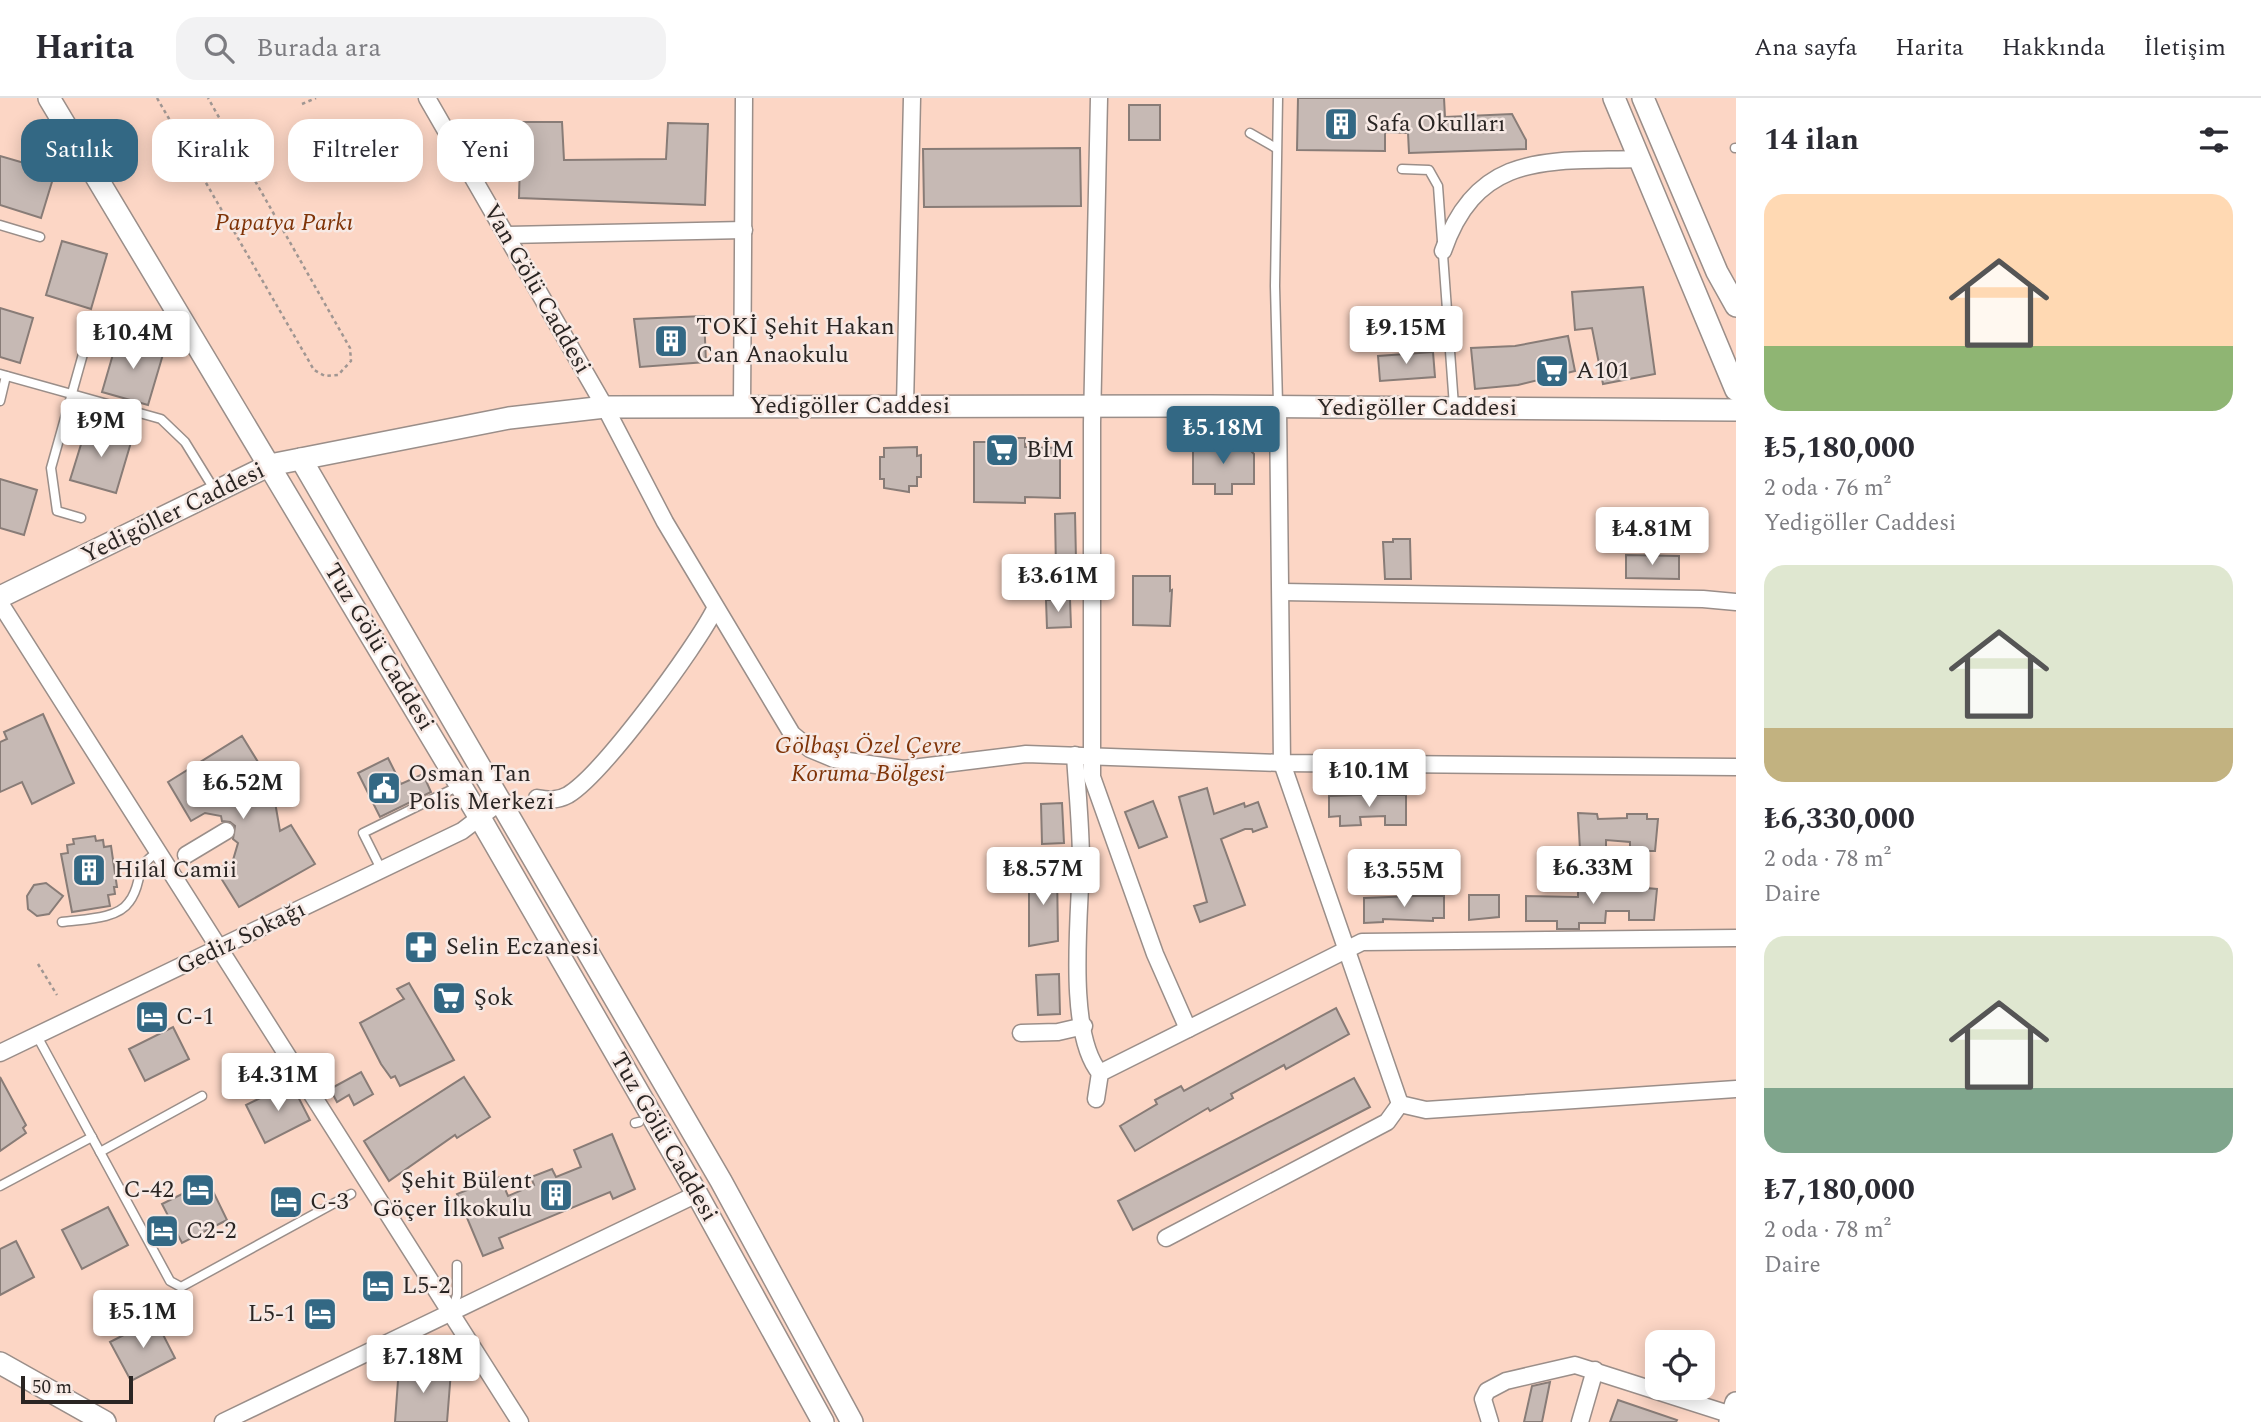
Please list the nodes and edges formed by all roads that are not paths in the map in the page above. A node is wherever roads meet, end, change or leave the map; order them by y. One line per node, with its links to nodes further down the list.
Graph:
1 (49, 98): 32 (street, Tuz Gölü Caddesi)
2 (427, 98): 15 (street, Van Gölü Caddesi)
3 (744, 98): 14 (street)
4 (912, 98): 25 (street)
5 (1099, 98): 26 (street)
6 (1278, 98): 10 (lane)
7 (1614, 98): 11 (street)
8 (1643, 98): 18 (street)
9 (1250, 133): 10 (lane)
10 (1276, 148): 28 (lane)
11 (1639, 159): 17 (street); 21 (street)
12 (1402, 169): 17 (lane)
13 (0, 225): 16 (lane)
14 (744, 230): 15 (street); 24 (street)
15 (506, 235): 27 (street, Van Gölü Caddesi)
16 (40, 237)
17 (1443, 251): 29 (lane)
18 (1736, 306)
19 (90, 329): 22 (lane)
20 (3, 375): 22 (lane); 23 (lane)
21 (1736, 390)
22 (73, 394): 33 (lane); 34 (lane)
23 (0, 401)
24 (742, 405): 25 (street, Yedigöller Caddesi); 27 (street, Yedigöller Caddesi)
25 (905, 406): 26 (street, Yedigöller Caddesi)
26 (1093, 406): 28 (street, Yedigöller Caddesi); 41 (street)
27 (605, 407): 31 (street, Yedigöller Caddesi); 39 (street, Van Gölü Caddesi)
28 (1278, 407): 29 (street, Yedigöller Caddesi); 35 (street)
29 (1454, 409): 30 (street, Yedigöller Caddesi)
30 (1736, 410)
31 (301, 459): 32 (street, Yedigöller Caddesi); 46 (street, Tuz Gölü Caddesi)
32 (270, 465): 33 (street, Yedigöller Caddesi); 44 (street, Tuz Gölü Caddesi)
33 (216, 491): 36 (street, Yedigöller Caddesi)
34 (81, 518)
35 (1282, 592): 37 (street); 42 (street)
36 (0, 597)
37 (1736, 602)
38 (0, 603): 49 (street)
39 (715, 609): 40 (street, Van Gölü Caddesi); 45 (street)
40 (1075, 755): 41 (street, Van Gölü Caddesi); 57 (street)
41 (1092, 755): 42 (street, Van Gölü Caddesi); 58 (street)
42 (1282, 762): 43 (street, Van Gölü Caddesi); 56 (street)
43 (1736, 767)
44 (460, 785): 47 (street, Tuz Gölü Caddesi); 52 (lane)
45 (537, 798)
46 (500, 802): 47 (street, Gediz Sokağı); 82 (street, Tuz Gölü Caddesi)
47 (480, 818): 52 (street, Gediz Sokağı); 71 (street, Tuz Gölü Caddesi)
48 (226, 831): 50 (street)
49 (158, 852): 51 (street); 53 (lane)
50 (186, 855): 51 (lane)
51 (167, 866): 55 (street)
52 (381, 869): 55 (street, Gediz Sokağı)
53 (62, 922)
54 (1736, 938): 56 (street)
55 (219, 949): 60 (street, Gediz Sokağı); 74 (street)
56 (1346, 950): 58 (street); 66 (street)
57 (1084, 1027): 59 (street); 62 (street)
58 (1188, 1029): 62 (street)
59 (1021, 1033)
60 (37, 1035): 61 (street, Gediz Sokağı); 67 (lane)
61 (0, 1053)
62 (1100, 1073): 65 (street)
63 (1736, 1089): 66 (street)
64 (202, 1096): 68 (lane)
65 (1096, 1099)
66 (1400, 1104): 72 (street)
67 (92, 1137): 68 (lane); 69 (lane)
68 (100, 1152): 70 (lane)
69 (0, 1185)
70 (351, 1194)
71 (697, 1194): 74 (street); 81 (street, Tuz Gölü Caddesi)
72 (1166, 1238)
73 (457, 1265): 74 (lane)
74 (451, 1314): 79 (street); 80 (street)
75 (0, 1363): 78 (street)
76 (1595, 1370): 77 (street); 83 (street); 84 (street)
77 (1733, 1413)
78 (105, 1422)
79 (223, 1422)
80 (520, 1422)
81 (823, 1422)
82 (852, 1422)
83 (1490, 1422)
84 (1580, 1422)

